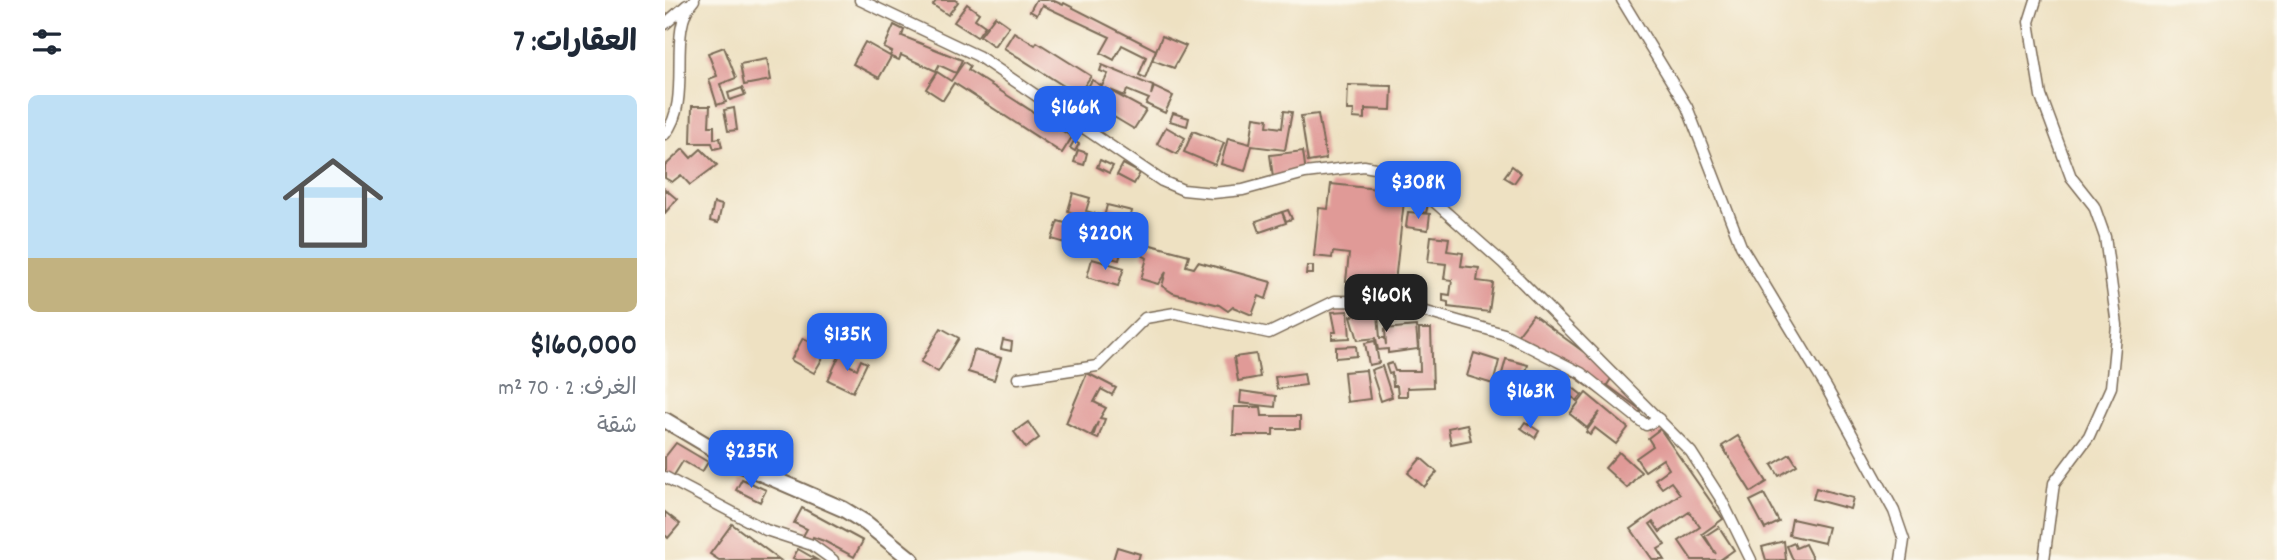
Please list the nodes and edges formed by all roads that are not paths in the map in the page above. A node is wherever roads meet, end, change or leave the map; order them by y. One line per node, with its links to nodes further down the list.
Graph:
1 (860, 0): 8 (street)
2 (1622, 0): 14 (street)
3 (2036, 0): 15 (street)
4 (692, 1): 5 (street); 6 (street)
5 (665, 23)
6 (665, 134)
7 (1018, 378): 8 (street)
8 (1659, 419): 13 (street)
9 (665, 420): 11 (main road)
10 (665, 477): 12 (street)
11 (908, 559)
12 (833, 560)
13 (1751, 560)
14 (1901, 560)
15 (2044, 560)

